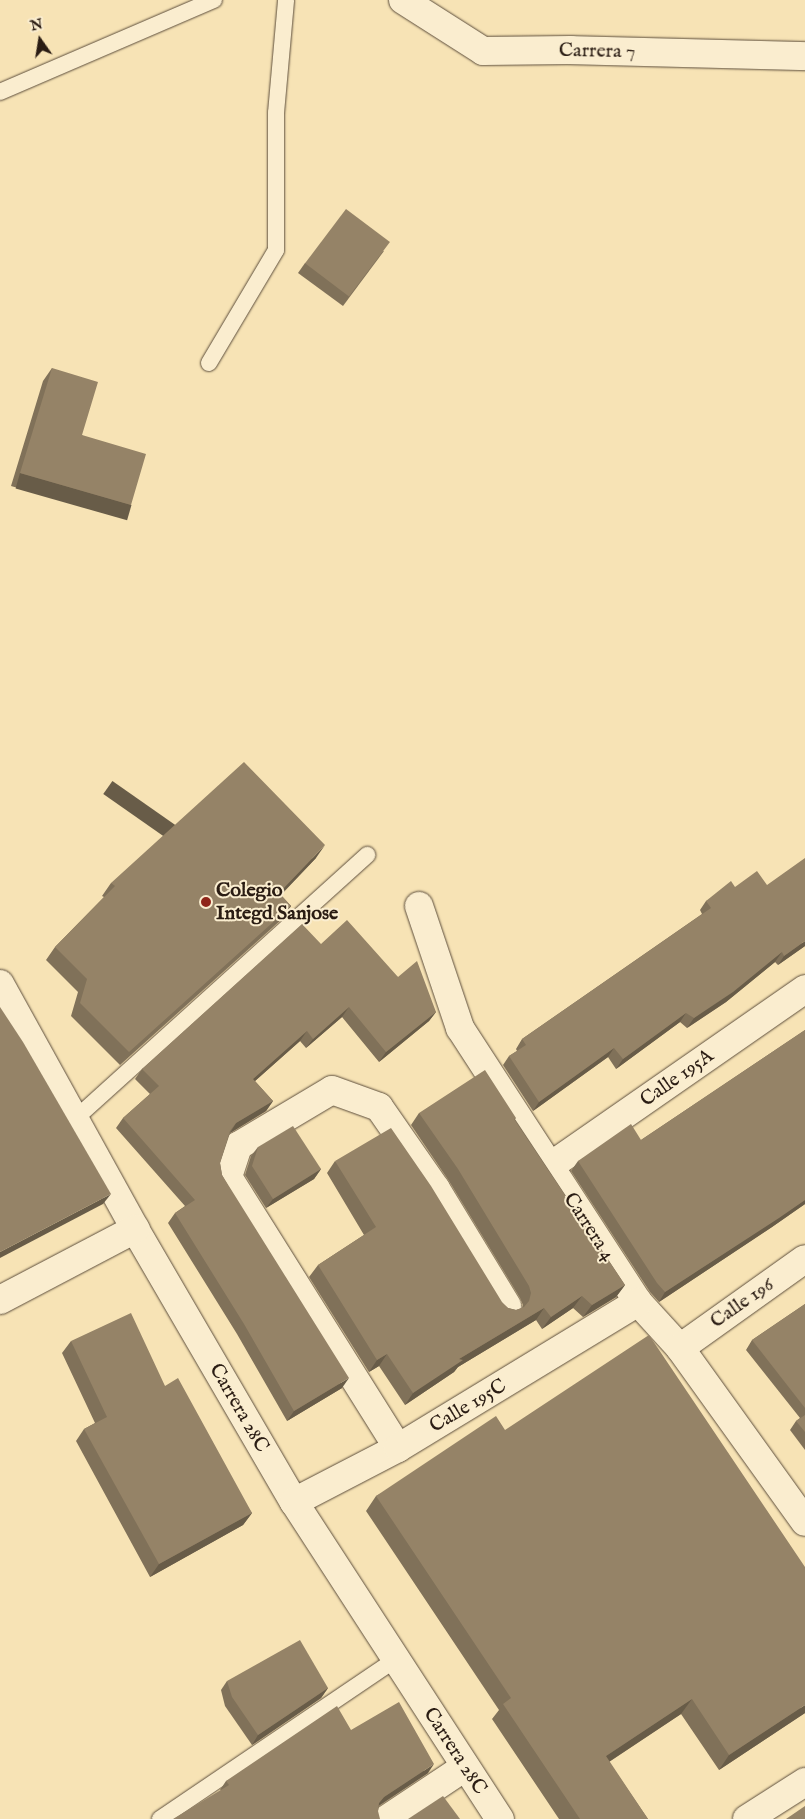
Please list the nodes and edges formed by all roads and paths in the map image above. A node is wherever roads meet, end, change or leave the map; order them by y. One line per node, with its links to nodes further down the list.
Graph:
1 (214, 0): 5 (lane)
2 (286, 0): 6 (lane)
3 (403, 0): 4 (street, Carrera 7)
4 (805, 56)
5 (0, 92)
6 (209, 363)
7 (366, 855): 11 (lane)
8 (419, 906): 12 (street, Carrera 4)
9 (0, 984): 11 (street, Carrera 28C)
10 (805, 989): 12 (street, Calle 195A)
11 (75, 1119): 13 (street, Carrera 28C)
12 (549, 1167): 16 (street, Carrera 4)
13 (135, 1228): 15 (street); 20 (street, Carrera 28C)
14 (805, 1258): 18 (street, Calle 196)
15 (0, 1300)
16 (638, 1302): 18 (street, Carrera 4); 19 (street, Calle 195C)
17 (507, 1306): 19 (street)
18 (680, 1348): 21 (street, Carrera 4)
19 (398, 1448): 20 (street, Calle 195C)
20 (294, 1502): 22 (street, Carrera 28C)
21 (805, 1522)
22 (396, 1659): 23 (street, Carrera 28C); 25 (lane)
23 (465, 1767): 26 (street); 27 (street, Carrera 28C)
24 (805, 1782): 28 (street)
25 (160, 1819)
26 (387, 1819)
27 (500, 1819)
28 (747, 1819)

